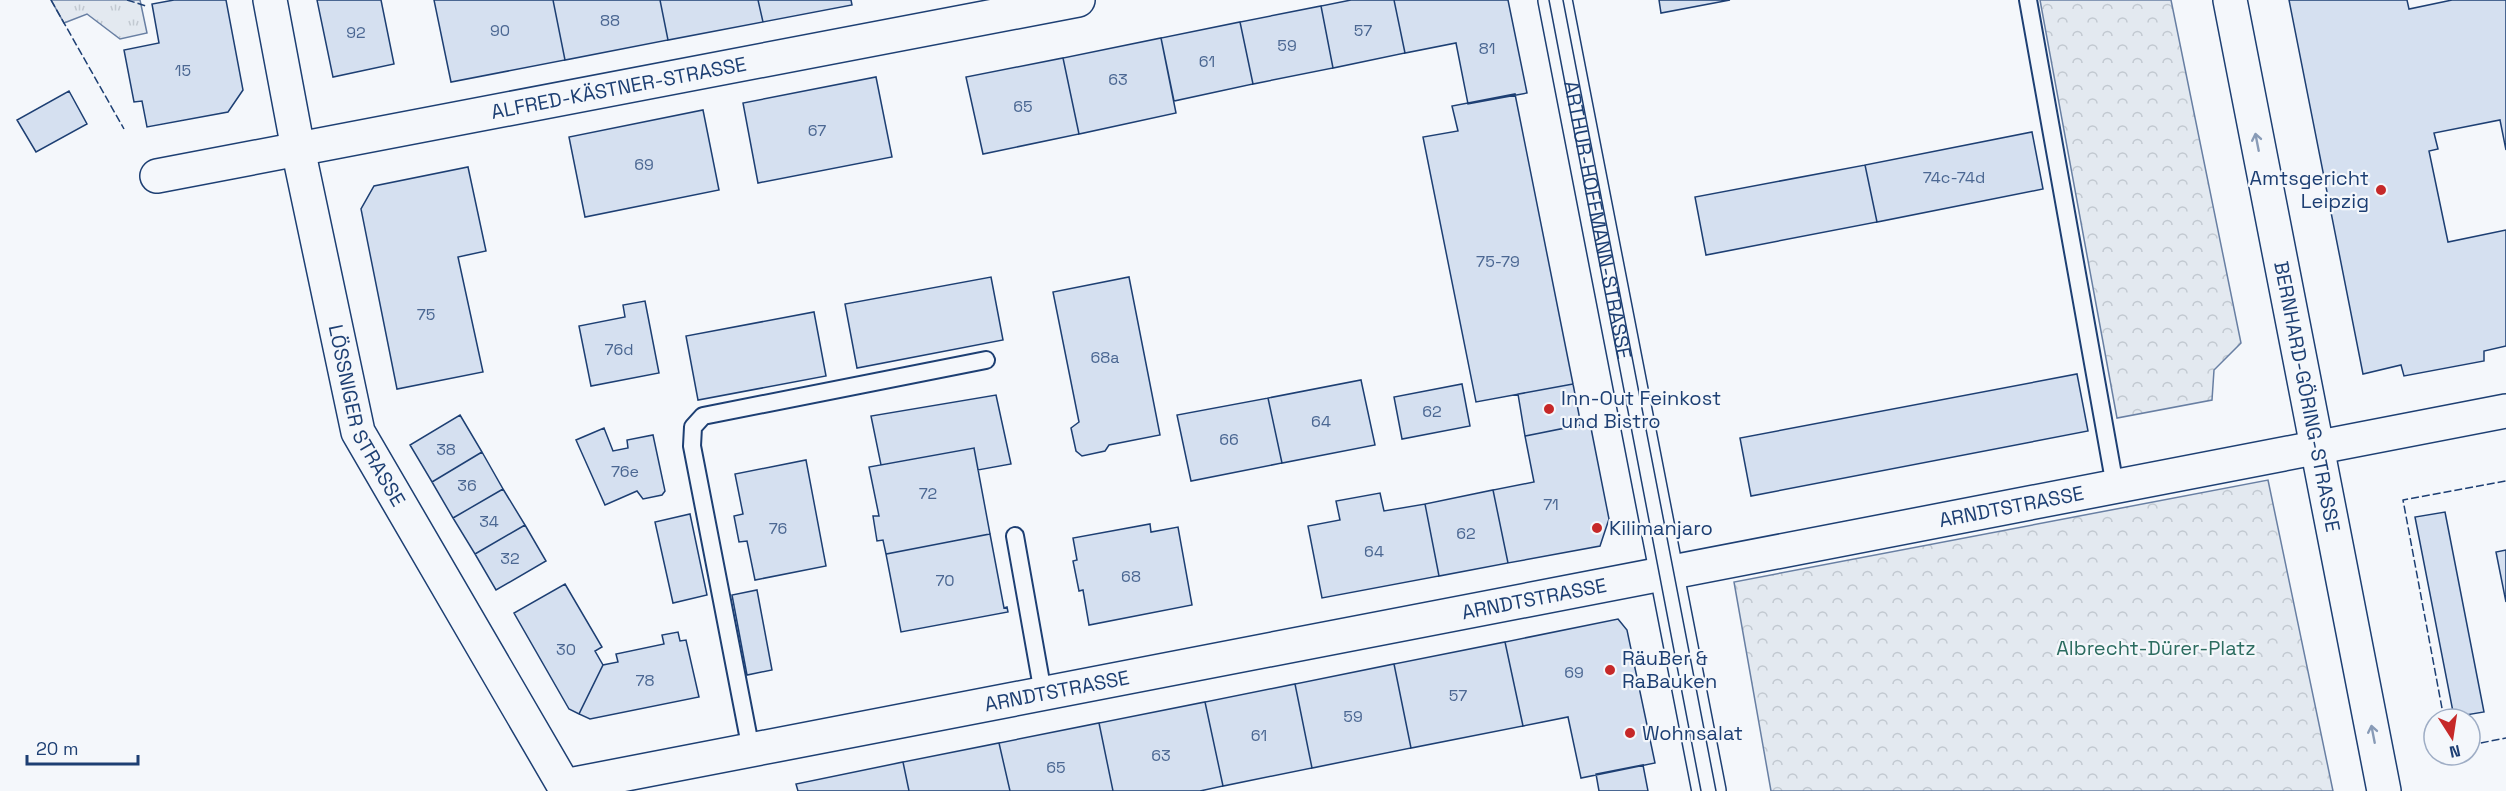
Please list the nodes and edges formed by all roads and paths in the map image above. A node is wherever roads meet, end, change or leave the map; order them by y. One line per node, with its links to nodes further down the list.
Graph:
1 (270, 0): 6 (street, LÖSSNIGER STRASSE)
2 (1078, 0): 6 (street, ALFRED-KÄSTNER-STRASSE)
3 (1555, 0): 13 (street, ARTHUR-HOFFMANN-STRASSE)
4 (2028, 0): 11 (lane)
5 (2230, 0): 10 (street, BERNHARD-GÖRING-STRASSE, one-way to 5)
6 (298, 149): 7 (street, ALFRED-KÄSTNER-STRASSE); 16 (street, LÖSSNIGER STRASSE)
7 (157, 176)
8 (986, 360): 15 (lane)
9 (2506, 411): 10 (street, ARNDTSTRASSE)
10 (2317, 447): 11 (street, ARNDTSTRASSE); 18 (street, BERNHARD-GÖRING-STRASSE, one-way to 10)
11 (2115, 486): 13 (street, ARNDTSTRASSE)
12 (1015, 536): 14 (lane)
13 (1667, 572): 14 (street, ARNDTSTRASSE); 17 (street, ARTHUR-HOFFMANN-STRASSE)
14 (1043, 693): 15 (street, ARNDTSTRASSE)
15 (751, 750): 16 (street, ARNDTSTRASSE)
16 (565, 789)
17 (1709, 791)
18 (2384, 791)

